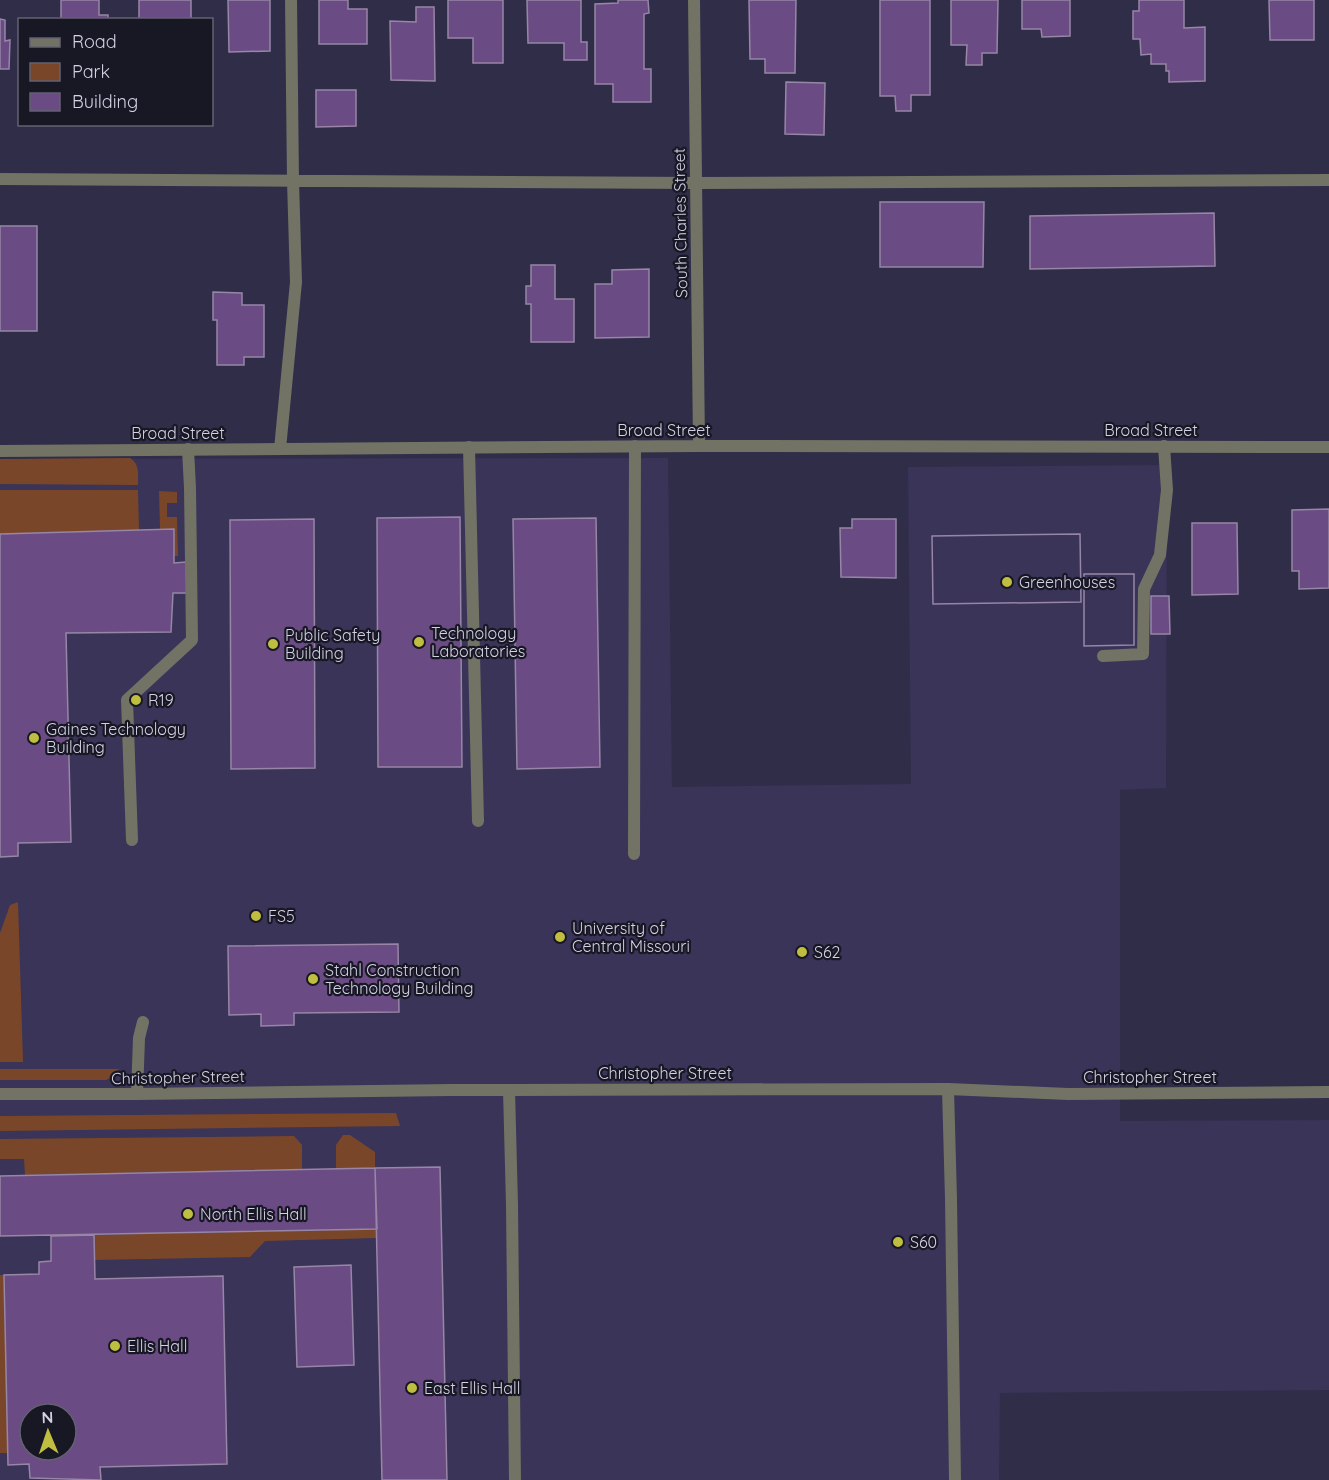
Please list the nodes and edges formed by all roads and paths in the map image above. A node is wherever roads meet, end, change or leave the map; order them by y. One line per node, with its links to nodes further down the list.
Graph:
1 (291, 0): 5 (street)
2 (694, 0): 6 (street, South Charles Street)
3 (0, 179): 5 (street)
4 (1329, 180): 6 (street)
5 (292, 181): 6 (street); 13 (street)
6 (696, 183): 8 (street, South Charles Street)
7 (635, 446): 8 (street, Broad Street); 10 (street, Broad Street); 18 (street)
8 (699, 446): 9 (street, Broad Street)
9 (1164, 446): 11 (street, Broad Street); 15 (street)
10 (469, 447): 13 (street, Broad Street); 16 (street)
11 (1329, 447)
12 (188, 449): 13 (street, Broad Street); 14 (street, Broad Street); 17 (street)
13 (280, 449)
14 (0, 451)
15 (1103, 656)
16 (478, 821)
17 (132, 840)
18 (634, 854)
19 (143, 1022): 24 (street)
20 (948, 1089): 21 (street, Christopher Street); 22 (street, Christopher Street); 26 (street)
21 (509, 1090): 24 (street, Christopher Street); 25 (street)
22 (1329, 1092)
23 (0, 1094): 24 (street, Christopher Street)
24 (138, 1094)
25 (515, 1480)
26 (955, 1480)

